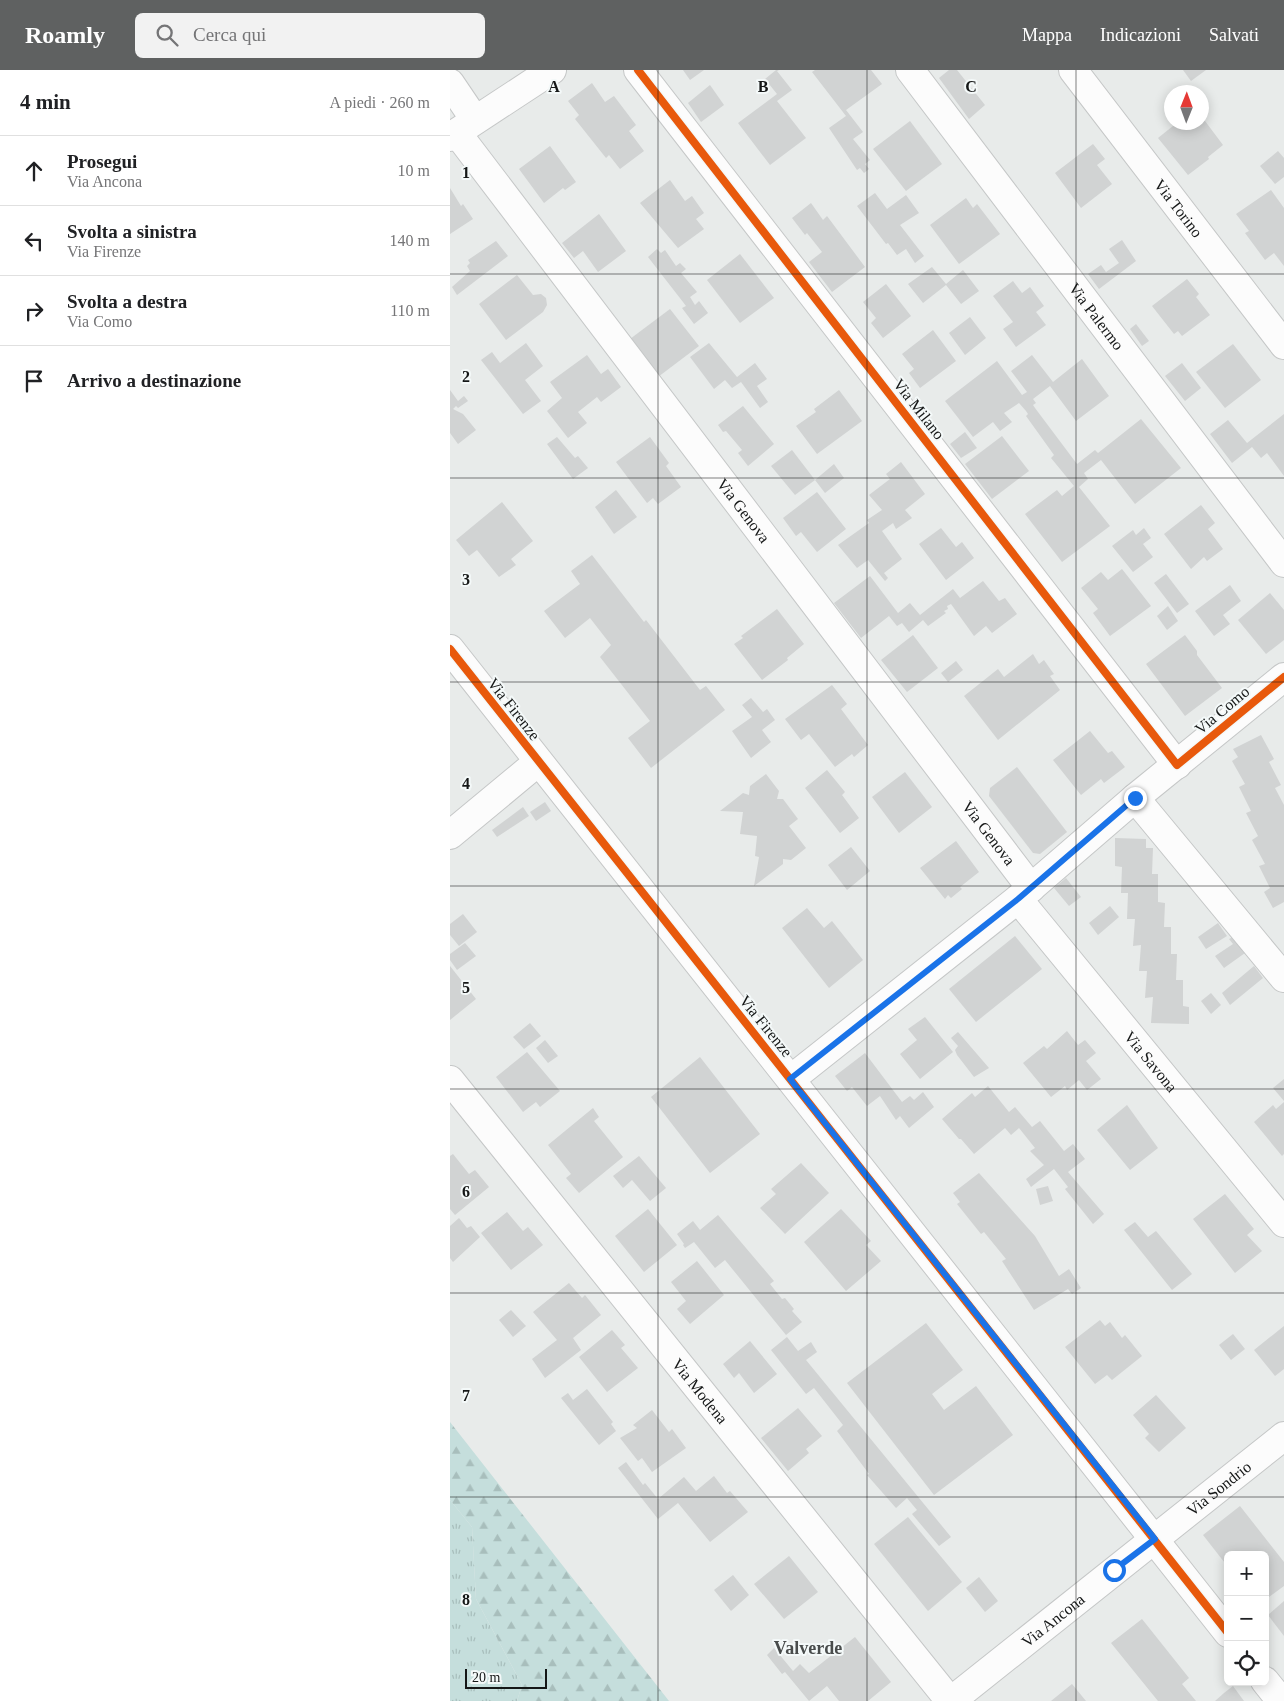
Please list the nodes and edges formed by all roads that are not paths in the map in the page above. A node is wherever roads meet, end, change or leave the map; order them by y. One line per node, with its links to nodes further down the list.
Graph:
1 (552, 70): 6 (street)
2 (638, 70): 12 (street, Via Milano)
3 (910, 70): 8 (street, Via Palermo)
4 (1073, 70): 7 (street, Via Torino)
5 (450, 83): 6 (street, Via Genova)
6 (461, 130): 15 (street, Via Genova)
7 (1284, 345)
8 (1284, 563)
9 (450, 648): 11 (street, Via Firenze)
10 (1284, 677): 12 (street, Via Como)
11 (538, 762): 14 (street); 17 (street, Via Firenze)
12 (1178, 765): 13 (street, Via Como)
13 (1135, 798): 15 (street, Via Como); 16 (street)
14 (450, 836)
15 (1024, 894): 17 (street, Via Como); 19 (street, Via Savona)
16 (1284, 978)
17 (790, 1079): 21 (street, Via Firenze)
18 (450, 1080): 24 (street, Via Modena)
19 (1284, 1223)
20 (1284, 1436): 21 (street, Via Sondrio)
21 (1155, 1539): 22 (street, Via Firenze); 24 (street, Via Ancona)
22 (1224, 1628)
23 (1269, 1686): 25 (street)
24 (951, 1701)
25 (1281, 1701)

